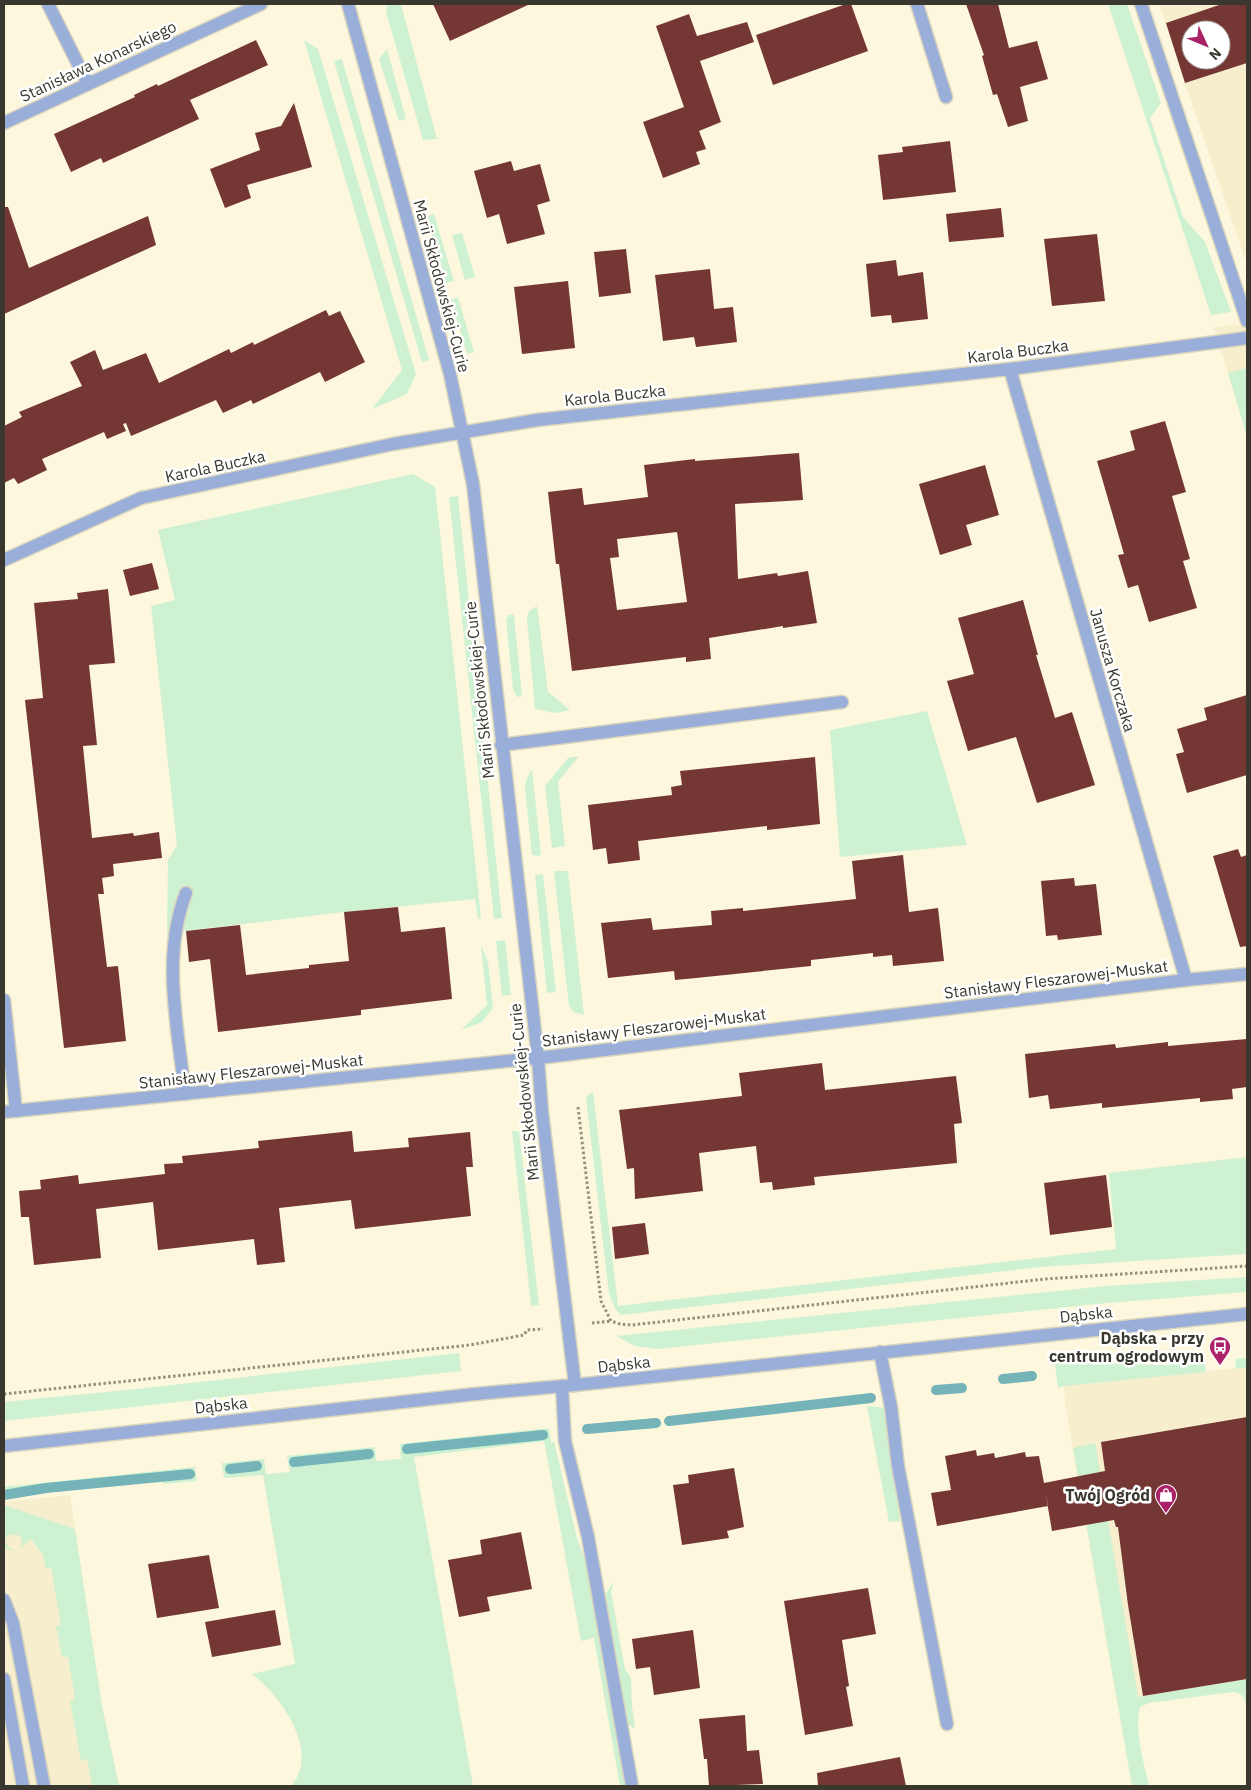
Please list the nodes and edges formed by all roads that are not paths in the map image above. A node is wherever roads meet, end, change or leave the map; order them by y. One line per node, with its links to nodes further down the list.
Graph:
1 (48, 4): 6 (street)
2 (261, 4): 6 (street, Stanisława Konarskiego)
3 (348, 4): 12 (street, Marii Skłodowskiej-Curie)
4 (917, 4): 7 (street)
5 (1141, 4): 9 (street)
6 (88, 84): 8 (street, Stanisława Konarskiego)
7 (946, 98)
8 (4, 123)
9 (1247, 321)
10 (1247, 338): 11 (street, Karola Buczka)
11 (1010, 369): 12 (street, Karola Buczka); 18 (street, Janusza Korczaka)
12 (463, 432): 13 (street, Karola Buczka); 15 (street, Marii Skłodowskiej-Curie)
13 (4, 560)
14 (842, 702): 15 (street)
15 (501, 744): 20 (street, Marii Skłodowskiej-Curie)
16 (186, 893): 21 (street)
17 (1247, 974): 18 (street, Stanisławy Fleszarowej-Muskat)
18 (1186, 980): 20 (street, Stanisławy Fleszarowej-Muskat)
19 (4, 1000): 22 (street)
20 (538, 1058): 21 (street, Stanisławy Fleszarowej-Muskat); 25 (street, Marii Skłodowskiej-Curie)
21 (185, 1094): 22 (street, Stanisławy Fleszarowej-Muskat)
22 (10, 1112)
23 (1247, 1314): 24 (street, Dąbska)
24 (880, 1352): 25 (street, Dąbska); 29 (street)
25 (569, 1386): 26 (street, Dąbska); 32 (street, Marii Skłodowskiej-Curie)
26 (4, 1446)
27 (4, 1600): 31 (street)
28 (4, 1679): 30 (street)
29 (947, 1724)
30 (23, 1785)
31 (44, 1786)
32 (632, 1786)

